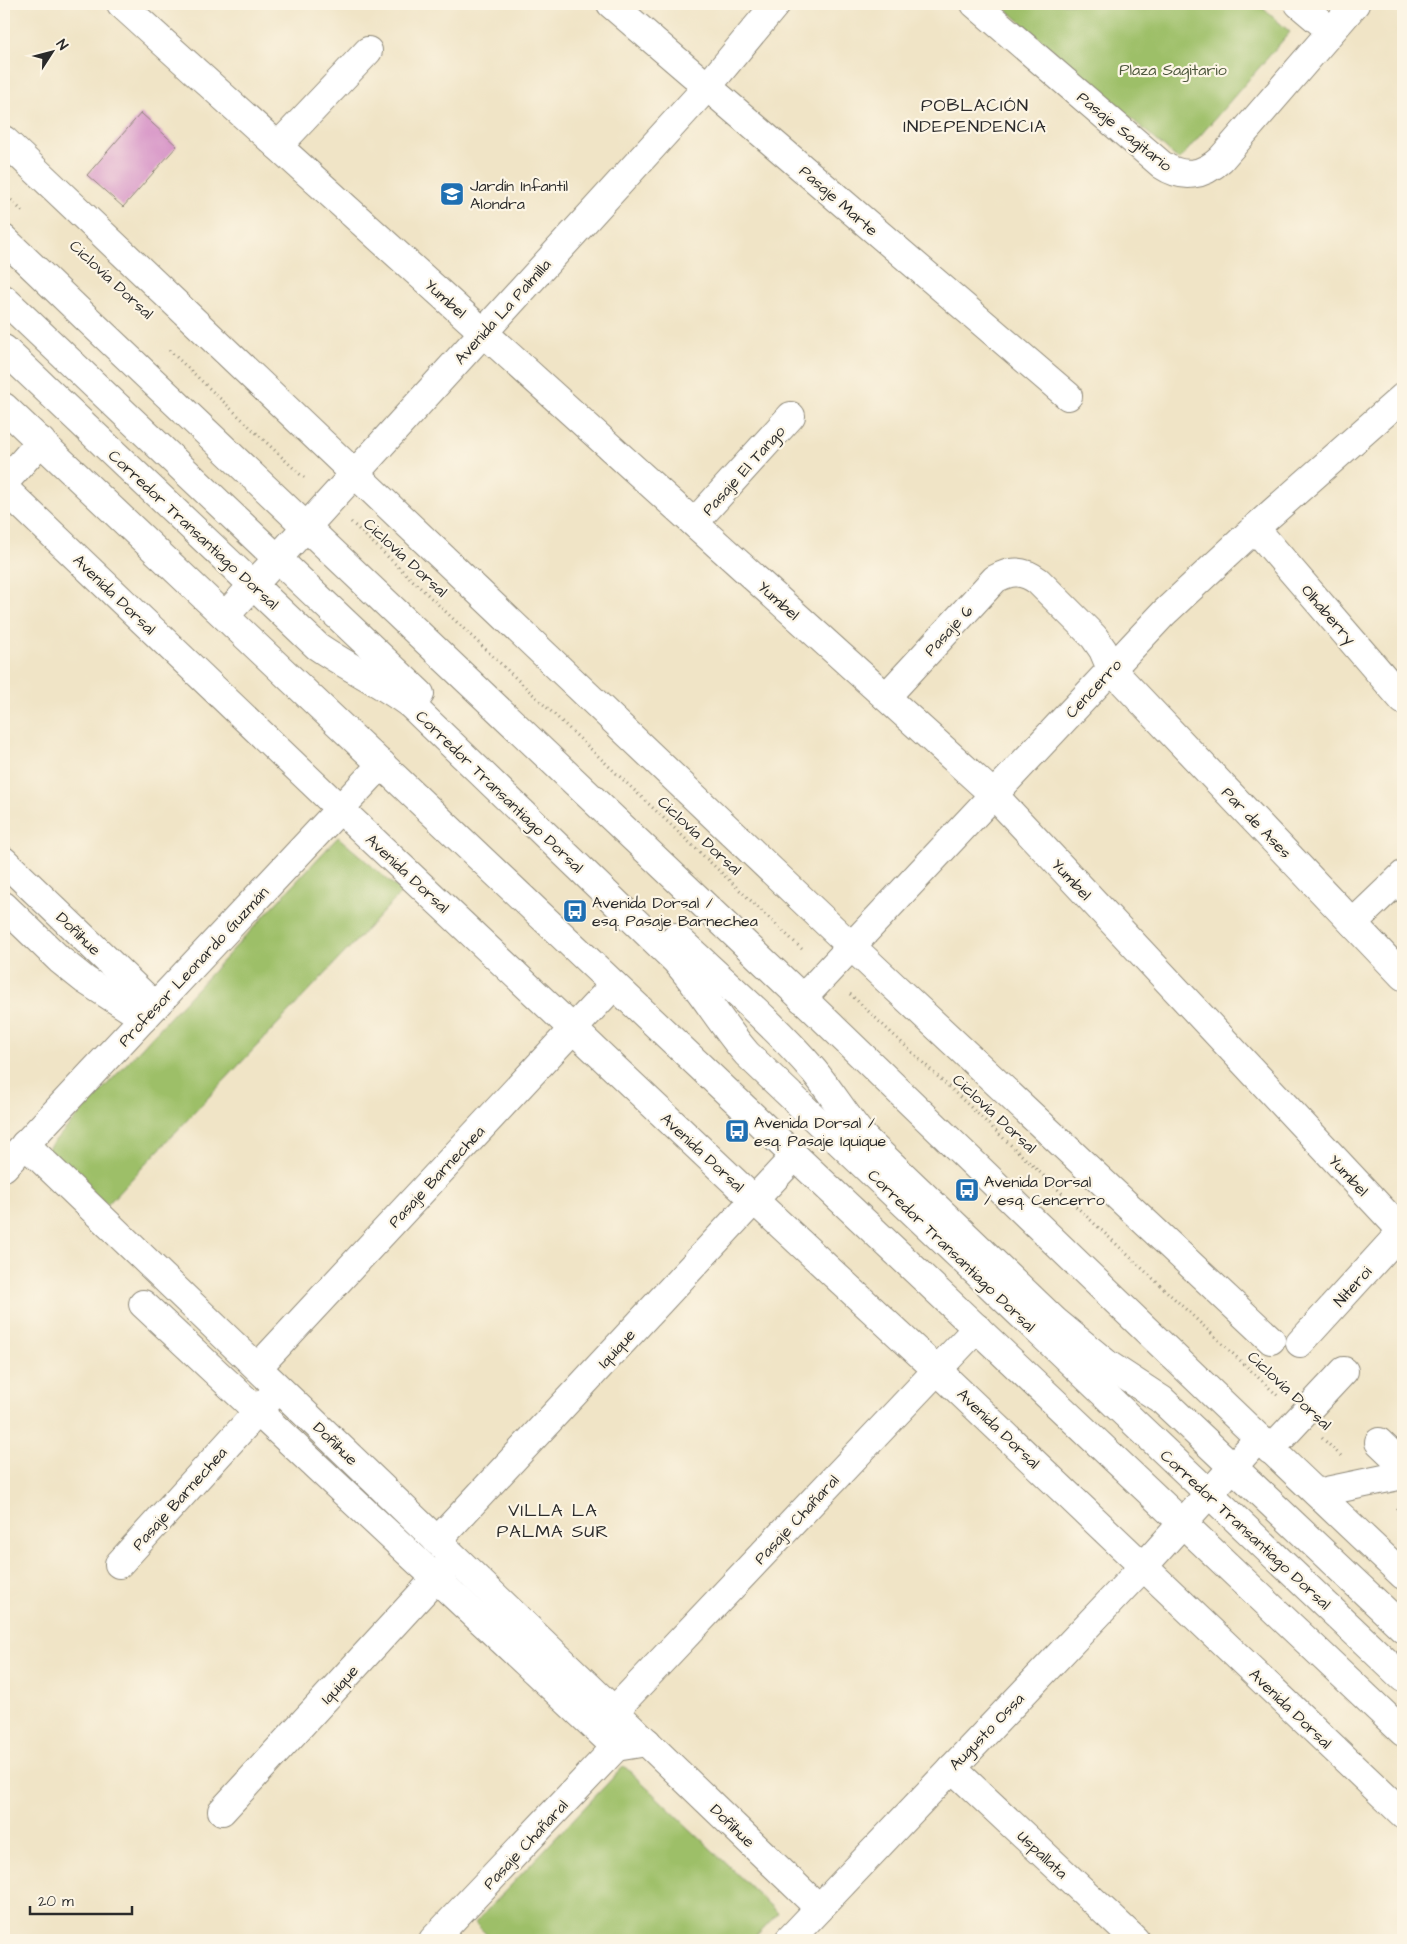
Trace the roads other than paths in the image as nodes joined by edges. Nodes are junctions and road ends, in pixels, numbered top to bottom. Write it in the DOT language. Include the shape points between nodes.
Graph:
graph roads {
  1 [pos="121,4"];
  2 [pos="612,4"];
  3 [pos="776,4"];
  4 [pos="975,4"];
  5 [pos="1299,4"];
  6 [pos="1355,4"];
  7 [pos="1331,31"];
  8 [pos="368,50"];
  9 [pos="707,87"];
  10 [pos="4,140"];
  11 [pos="278,146"];
  12 [pos="4,239"];
  13 [pos="4,300"];
  14 [pos="483,332"];
  15 [pos="4,349"];
  16 [pos="1068,396"];
  17 [pos="1403,398"];
  18 [pos="4,406"];
  19 [pos="791,416"];
  20 [pos="41,442"];
  21 [pos="353,474"];
  22 [pos="4,483"];
  23 [pos="4,488"];
  24 [pos="694,523"];
  25 [pos="305,528"];
  26 [pos="1254,528"];
  27 [pos="277,559"];
  28 [pos="1014,572"];
  29 [pos="253,585"];
  30 [pos="225,616"];
  31 [pos="1111,669"];
  32 [pos="886,697"];
  33 [pos="1403,700"];
  34 [pos="382,764"];
  35 [pos="993,794"];
  36 [pos="340,809"];
  37 [pos="4,861"];
  38 [pos="1403,875"];
  39 [pos="4,906"];
  40 [pos="1353,923"];
  41 [pos="851,946"];
  42 [pos="1403,976"];
  43 [pos="614,986"];
  44 [pos="802,999"];
  45 [pos="149,1012"];
  46 [pos="573,1029"];
  47 [pos="25,1144"];
  48 [pos="795,1156"];
  49 [pos="4,1167"];
  50 [pos="754,1200"];
  51 [pos="1403,1231"];
  52 [pos="144,1304"];
  53 [pos="977,1328"];
  54 [pos="1271,1340"];
  55 [pos="1300,1343"];
  56 [pos="258,1367"];
  57 [pos="937,1370"];
  58 [pos="1344,1371"];
  59 [pos="279,1388"];
  60 [pos="258,1411"];
  61 [pos="1379,1442"];
  62 [pos="1264,1445"];
  63 [pos="1403,1465"];
  64 [pos="1233,1468"];
  65 [pos="1403,1475"];
  66 [pos="1316,1493"];
  67 [pos="1209,1494"];
  68 [pos="1183,1523"];
  69 [pos="446,1549"];
  70 [pos="119,1564"];
  71 [pos="1143,1567"];
  72 [pos="1403,1575"];
  73 [pos="436,1578"];
  74 [pos="1403,1628"];
  75 [pos="1403,1678"];
  76 [pos="614,1711"];
  77 [pos="1403,1732"];
  78 [pos="647,1742"];
  79 [pos="616,1747"];
  80 [pos="952,1768"];
  81 [pos="222,1811"];
  82 [pos="1403,1814"];
  83 [pos="820,1908"];
  84 [pos="433,1940"];
  85 [pos="790,1940"];
  86 [pos="1135,1940"];
  1 -- 11 [label="street, Yumbel"];
  2 -- 9 [label="street, Pasaje Marte"];
  3 -- 9 [label="street, Avenida La Palmilla"];
  4 -- 7 [label="street, Pasaje Sagitario" via="1162,165 1170,171 1191,175 1203,173 1221,159"];
  5 -- 7 [label="street"];
  6 -- 7 [label="street, Pasaje Sagitario"];
  8 -- 11 [label="street"];
  9 -- 14 [label="street, Avenida La Palmilla"];
  9 -- 16 [label="street, Pasaje Marte"];
  10 -- 21 [label="street"];
  11 -- 14 [label="street, Yumbel"];
  12 -- 25 [label="street"];
  13 -- 27 [label="street, Corredor Transantiago Dorsal"];
  14 -- 21 [label="street, Avenida La Palmilla"];
  14 -- 24 [label="street, Yumbel"];
  15 -- 29 [label="street, Corredor Transantiago Dorsal"];
  17 -- 26 [label="street, Cencerro"];
  18 -- 20 [label="street"];
  19 -- 24 [label="street, Pasaje El Tango"];
  20 -- 22 [label="street"];
  20 -- 30 [label="street"];
  21 -- 25 [label="street, Avenida La Palmilla"];
  21 -- 41 [label="street"];
  23 -- 36 [label="street, Avenida Dorsal"];
  24 -- 32 [label="street, Yumbel"];
  25 -- 27 [label="street, Avenida La Palmilla"];
  25 -- 44 [label="street"];
  26 -- 31 [label="street, Cencerro" via="1164,613"];
  26 -- 33 [label="street, Olhaberry"];
  27 -- 29 [label="street, Avenida La Palmilla"];
  27 -- 64 [label="street, Corredor Transantiago Dorsal" via="790,1044 865,1139 1048,1314 1107,1364 1162,1400"];
  28 -- 31 [label="street, Par de Ases" via="1031,575 1045,588 1094,637"];
  28 -- 32 [label="street, Pasaje 6" via="995,579"];
  29 -- 30 [label="street, Avenida La Palmilla"];
  29 -- 67 [label="street, Corredor Transantiago Dorsal" via="317,646 410,705 675,960 747,1054"];
  30 -- 34 [label="street"];
  31 -- 35 [label="street, Cencerro"];
  31 -- 40 [label="street, Par de Ases"];
  32 -- 35 [label="street, Yumbel"];
  34 -- 36 [label="street, Profesor Leonardo Guzmán"];
  34 -- 43 [label="street"];
  35 -- 41 [label="street, Cencerro"];
  35 -- 51 [label="street, Yumbel"];
  36 -- 45 [label="street, Profesor Leonardo Guzmán"];
  36 -- 46 [label="street, Avenida Dorsal"];
  37 -- 45 [label="street, Doñihue"];
  38 -- 40 [label="street"];
  39 -- 45 [label="street, Doñihue" via="85,980"];
  40 -- 42 [label="street, Par de Ases"];
  41 -- 44 [label="street, Cencerro"];
  41 -- 54 [label="street"];
  43 -- 46 [label="street, Pasaje Barnechea"];
  43 -- 48 [label="street"];
  44 -- 62 [label="street"];
  45 -- 47 [label="street, Profesor Leonardo Guzmán"];
  46 -- 50 [label="street, Avenida Dorsal"];
  46 -- 56 [label="street, Pasaje Barnechea"];
  47 -- 49 [label="street, Profesor Leonardo Guzmán"];
  47 -- 56 [label="street, Doñihue"];
  48 -- 50 [label="street, Iquique"];
  48 -- 53 [label="street"];
  50 -- 57 [label="street, Avenida Dorsal"];
  50 -- 69 [label="street, Iquique"];
  51 -- 55 [label="street, Niteroi"];
  52 -- 60 [label="street, Doñihue"];
  53 -- 57 [label="street, Pasaje Chañaral"];
  53 -- 68 [label="street"];
  56 -- 59 [label="street, Doñihue"];
  57 -- 71 [label="street, Avenida Dorsal"];
  57 -- 76 [label="street, Pasaje Chañaral"];
  58 -- 62 [label="street" via="1301,1418"];
  59 -- 60 [label="street, Pasaje Barnechea"];
  59 -- 69 [label="street, Doñihue"];
  60 -- 70 [label="street, Pasaje Barnechea"];
  60 -- 73 [label="street, Doñihue"];
  61 -- 63 [label="street"];
  62 -- 64 [label="street"];
  62 -- 66 [label="street"];
  64 -- 67 [label="street"];
  64 -- 74 [label="street, Corredor Transantiago Dorsal"];
  65 -- 66 [label="street"];
  66 -- 72 [label="street"];
  67 -- 68 [label="street"];
  67 -- 75 [label="street, Corredor Transantiago Dorsal"];
  68 -- 71 [label="street, Augusto Ossa"];
  68 -- 77 [label="street"];
  69 -- 73 [label="street, Iquique"];
  69 -- 76 [label="street, Doñihue"];
  71 -- 80 [label="street, Augusto Ossa"];
  71 -- 82 [label="street, Avenida Dorsal"];
  73 -- 79 [label="street, Doñihue"];
  73 -- 81 [label="street, Iquique"];
  76 -- 78 [label="street, Doñihue"];
  78 -- 79 [label="street"];
  78 -- 83 [label="street, Doñihue"];
  79 -- 84 [label="street, Pasaje Chañaral"];
  80 -- 83 [label="street, Augusto Ossa"];
  80 -- 86 [label="street, Uspallata"];
  83 -- 85 [label="street, Augusto Ossa"];
}
